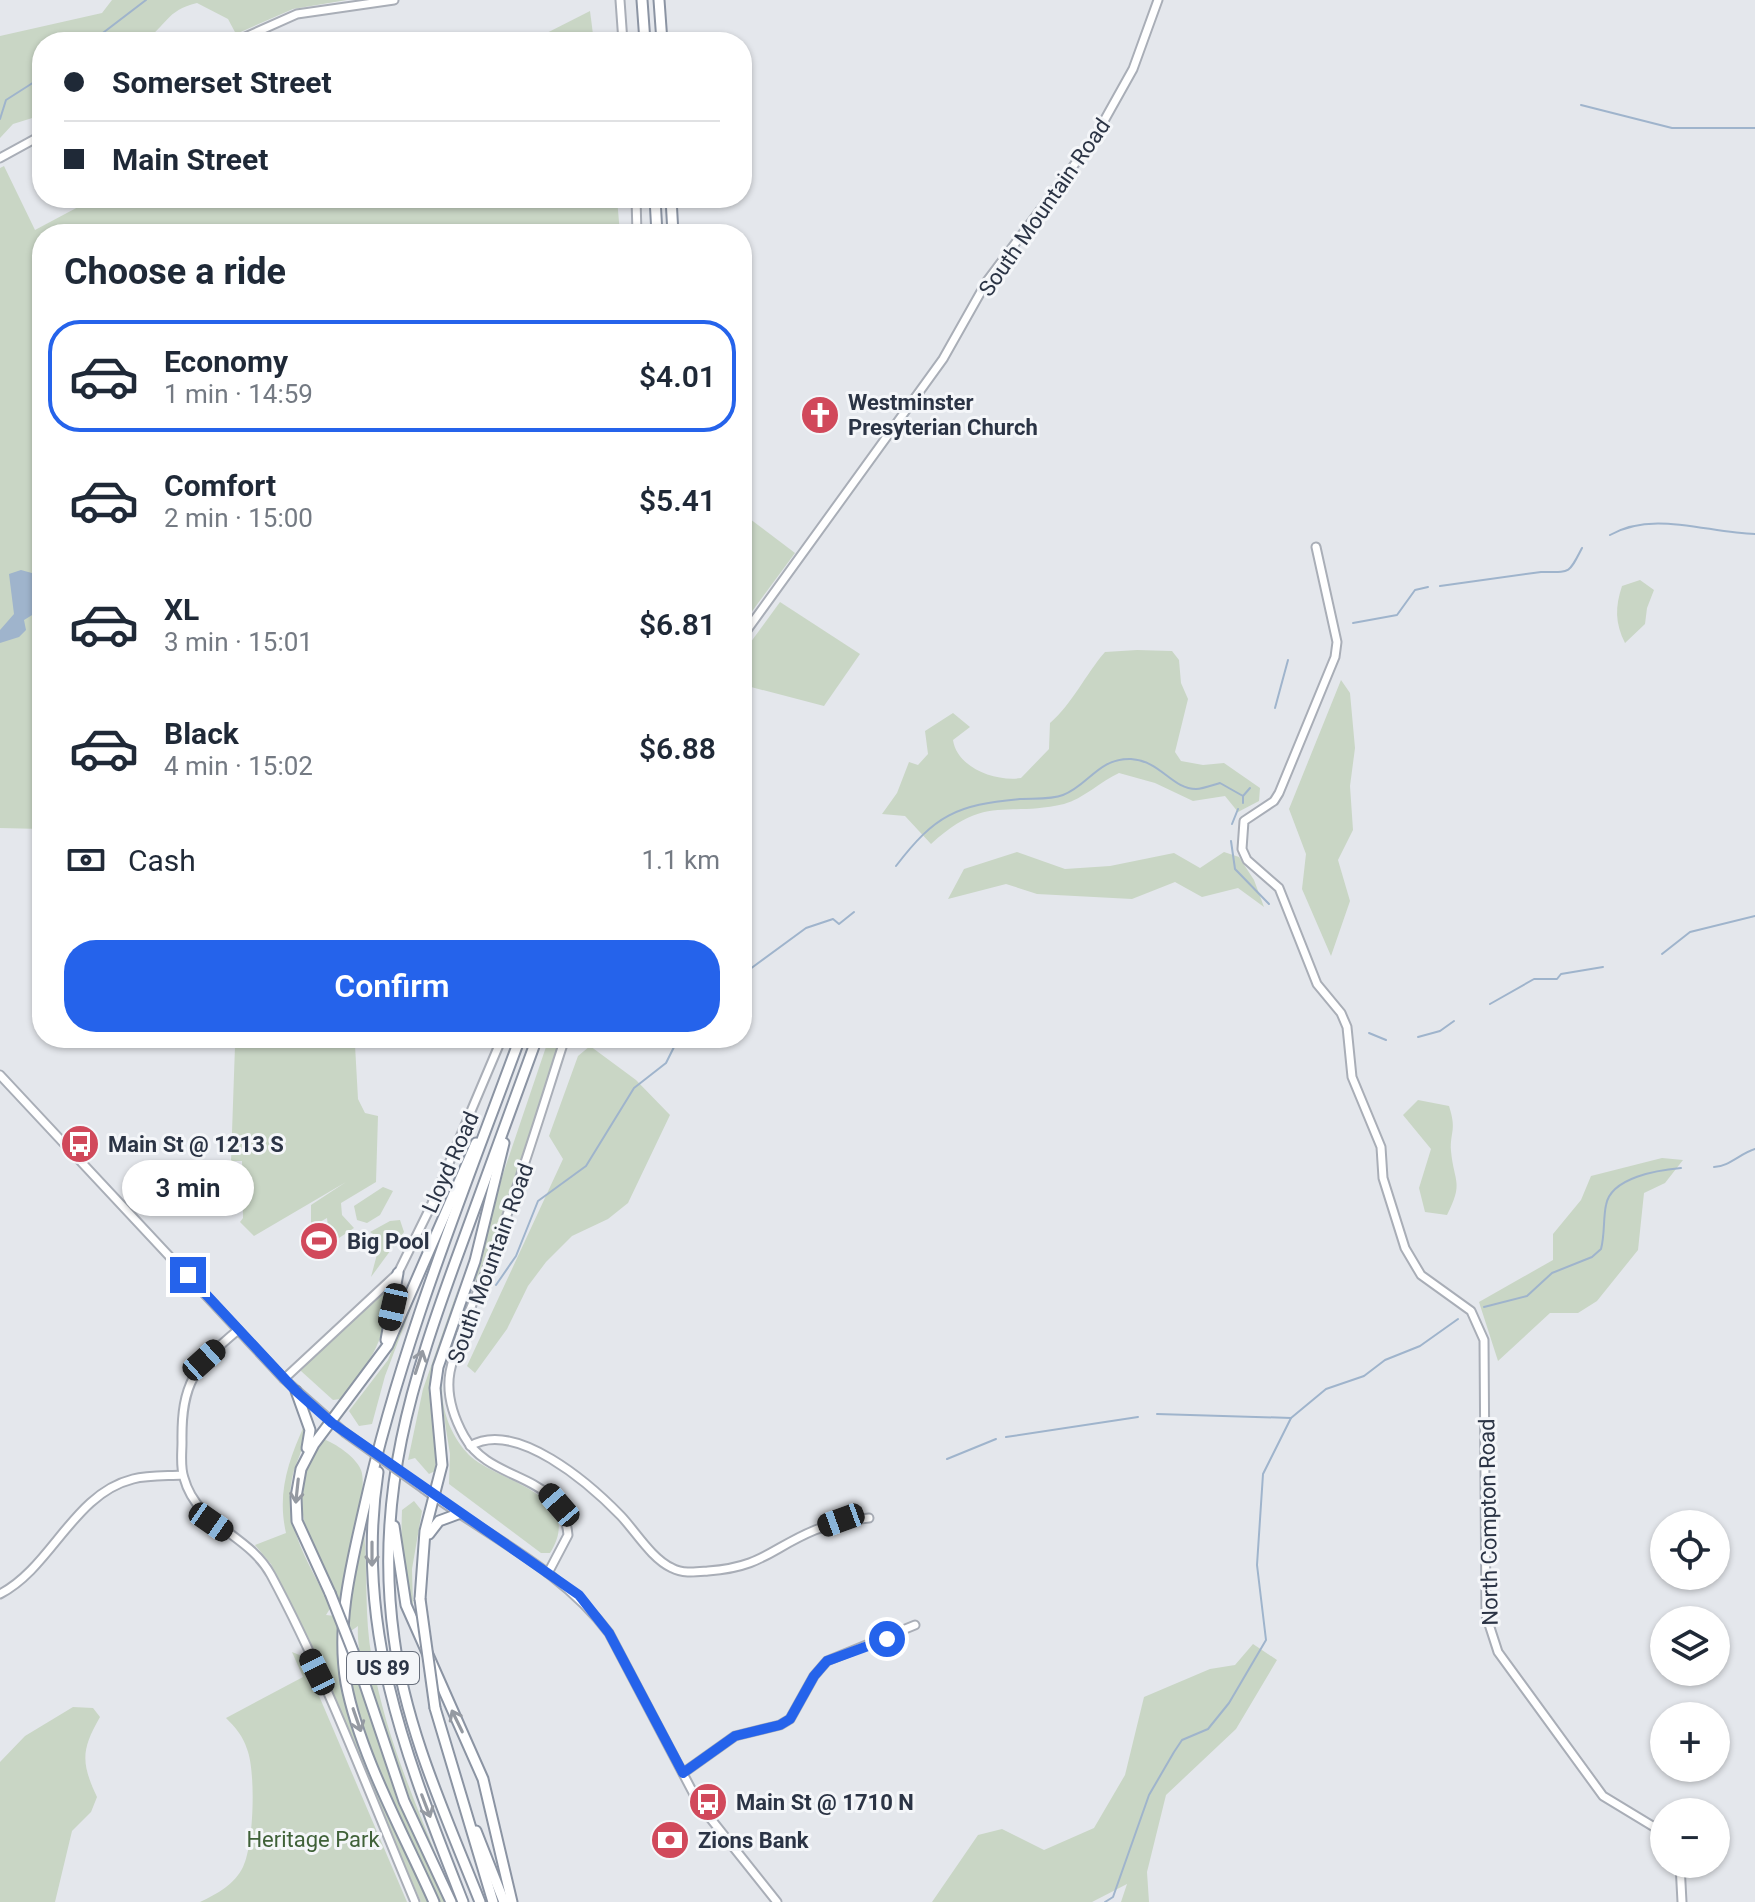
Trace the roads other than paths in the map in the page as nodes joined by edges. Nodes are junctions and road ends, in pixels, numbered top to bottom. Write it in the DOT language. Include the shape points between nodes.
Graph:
graph roads {
  1 [pos="394,0"];
  2 [pos="620,0"];
  3 [pos="642,0"];
  4 [pos="659,0"];
  5 [pos="1158,0"];
  6 [pos="256,32"];
  7 [pos="622,32"];
  8 [pos="644,32"];
  9 [pos="661,32"];
  10 [pos="32,140"];
  11 [pos="0,158"];
  12 [pos="1316,547"];
  13 [pos="752,623"];
  14 [pos="498,1048"];
  15 [pos="516,1048"];
  16 [pos="533,1048"];
  17 [pos="562,1048"];
  18 [pos="528,1063"];
  19 [pos="507,1074"];
  20 [pos="0,1075"];
  21 [pos="398,1273"];
  22 [pos="238,1330"];
  23 [pos="383,1351"];
  24 [pos="284,1379"];
  25 [pos="296,1391"];
  26 [pos="386,1421"];
  27 [pos="332,1423"];
  28 [pos="400,1437"];
  29 [pos="470,1446"];
  30 [pos="303,1465"];
  31 [pos="182,1475"];
  32 [pos="435,1497"];
  33 [pos="458,1514"];
  34 [pos="869,1518"];
  35 [pos="423,1548"];
  36 [pos="548,1573"];
  37 [pos="0,1594"];
  38 [pos="915,1625"];
  39 [pos="450,1763"];
  40 [pos="683,1773"];
  41 [pos="1650,1825"];
  42 [pos="1681,1878"];
  43 [pos="415,1902"];
  44 [pos="434,1902"];
  45 [pos="451,1902"];
  46 [pos="463,1902"];
  47 [pos="480,1902"];
  48 [pos="493,1902"];
  49 [pos="504,1902"];
  50 [pos="512,1902"];
  51 [pos="777,1902"];
  52 [pos="1682,1902"];
  1 -- 6 [label="street" via="297,14"];
  2 -- 7 [label="street"];
  3 -- 8 [label="highway"];
  4 -- 9 [label="highway"];
  5 -- 13 [label="street, South Mountain Road" via="1133,69 1095,137 987,281 943,359"];
  10 -- 11 [label="street"];
  12 -- 41 [label="street, North Compton Road" via="1337,642 1335,657 1279,793 1244,821 1242,849 1279,888 1317,984 1347,1027 1352,1077 1381,1147 1383,1178 1405,1248 1421,1275 1471,1311 1484,1340 1486,1615 1492,1640 1540,1715 1603,1796"];
  14 -- 21 [label="street, Lloyd Road"];
  15 -- 19 [label="highway, US 89"];
  16 -- 18 [label="highway, US 89"];
  17 -- 29 [label="street, South Mountain Road" via="449,1374 455,1418"];
  28 -- 18 [label="highway, US 89, one-way" via="419,1362"];
  18 -- 32 [label="highway" via="475,1261 438,1367 443,1447"];
  19 -- 23 [label="highway"];
  19 -- 26 [label="highway, US 89" via="401,1365"];
  20 -- 22 [label="street"];
  21 -- 23 [label="highway"];
  21 -- 24 [label="street, Lloyd Road"];
  22 -- 24 [label="street"];
  22 -- 31 [label="street" via="204,1360 187,1386"];
  23 -- 27 [label="highway"];
  24 -- 25 [label="street"];
  25 -- 27 [label="street"];
  25 -- 30 [label="highway" via="310,1430"];
  26 -- 44 [label="highway, one-way" via="347,1591 342,1644 355,1717"];
  26 -- 46 [label="highway, US 89, one-way" via="373,1511 377,1636 405,1752"];
  27 -- 30 [label="highway"];
  27 -- 32 [label="street, bridge"];
  28 -- 47 [label="highway, US 89" via="388,1544 394,1638 420,1747"];
  50 -- 28 [label="highway, one-way" via="483,1779 406,1605 395,1534"];
  29 -- 34 [label="street" via="498,1438 564,1466 669,1567 682,1572 737,1569 811,1531 841,1520"];
  29 -- 36 [label="street, South Mountain Road" via="497,1468 548,1492 563,1513 568,1535"];
  30 -- 45 [label="highway, one-way, bridge" via="297,1521 358,1664 404,1801"];
  31 -- 37 [label="street" via="134,1478 107,1489 26,1575"];
  31 -- 43 [label="street" via="199,1510 261,1560 301,1639"];
  32 -- 33 [label="street"];
  32 -- 35 [label="highway"];
  33 -- 35 [label="highway" via="431,1528"];
  33 -- 36 [label="street"];
  35 -- 39 [label="highway, bridge" via="420,1599 435,1708"];
  36 -- 40 [label="street" via="579,1595 609,1633"];
  38 -- 40 [label="street" via="827,1661 790,1719 735,1736"];
  39 -- 48 [label="highway"];
  39 -- 49 [label="highway"];
  40 -- 51 [label="street" via="699,1804"];
  42 -- 52 [label="street"];
}
